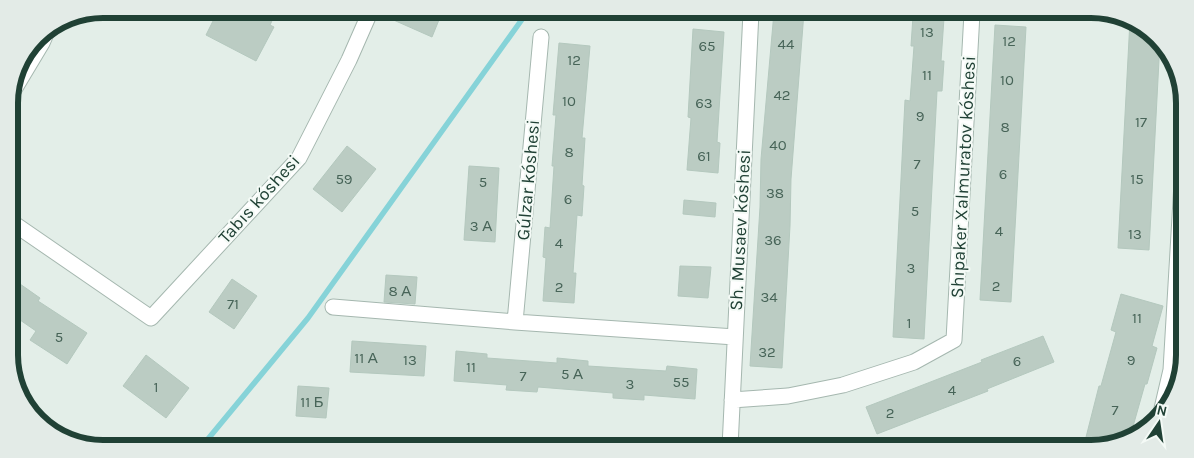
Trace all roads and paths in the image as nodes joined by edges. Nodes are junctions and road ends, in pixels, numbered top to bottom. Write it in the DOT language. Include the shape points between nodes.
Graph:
graph roads {
  1 [pos="367,18"];
  2 [pos="750,18"];
  3 [pos="972,18"];
  4 [pos="541,37"];
  5 [pos="42,42"];
  6 [pos="20,79"];
  7 [pos="18,227"];
  8 [pos="332,307"];
  9 [pos="515,322"];
  10 [pos="735,338"];
  11 [pos="732,400"];
  12 [pos="730,440"];
  1 -- 7 [label="street, Tabıs kóshesi" via="299,158 151,318"];
  2 -- 10 [label="street, Sh. Musaev kóshesi"];
  3 -- 11 [label="street, Shıpaker Xalmuratov kóshesi" via="954,340 914,362 843,385 788,396"];
  4 -- 9 [label="street, Gúlzar kóshesi"];
  5 -- 6 [label="street"];
  8 -- 9 [label="street"];
  9 -- 10 [label="street"];
  10 -- 11 [label="street, Sh. Musaev kóshesi"];
  11 -- 12 [label="street, Sh. Musaev kóshesi"];
}
